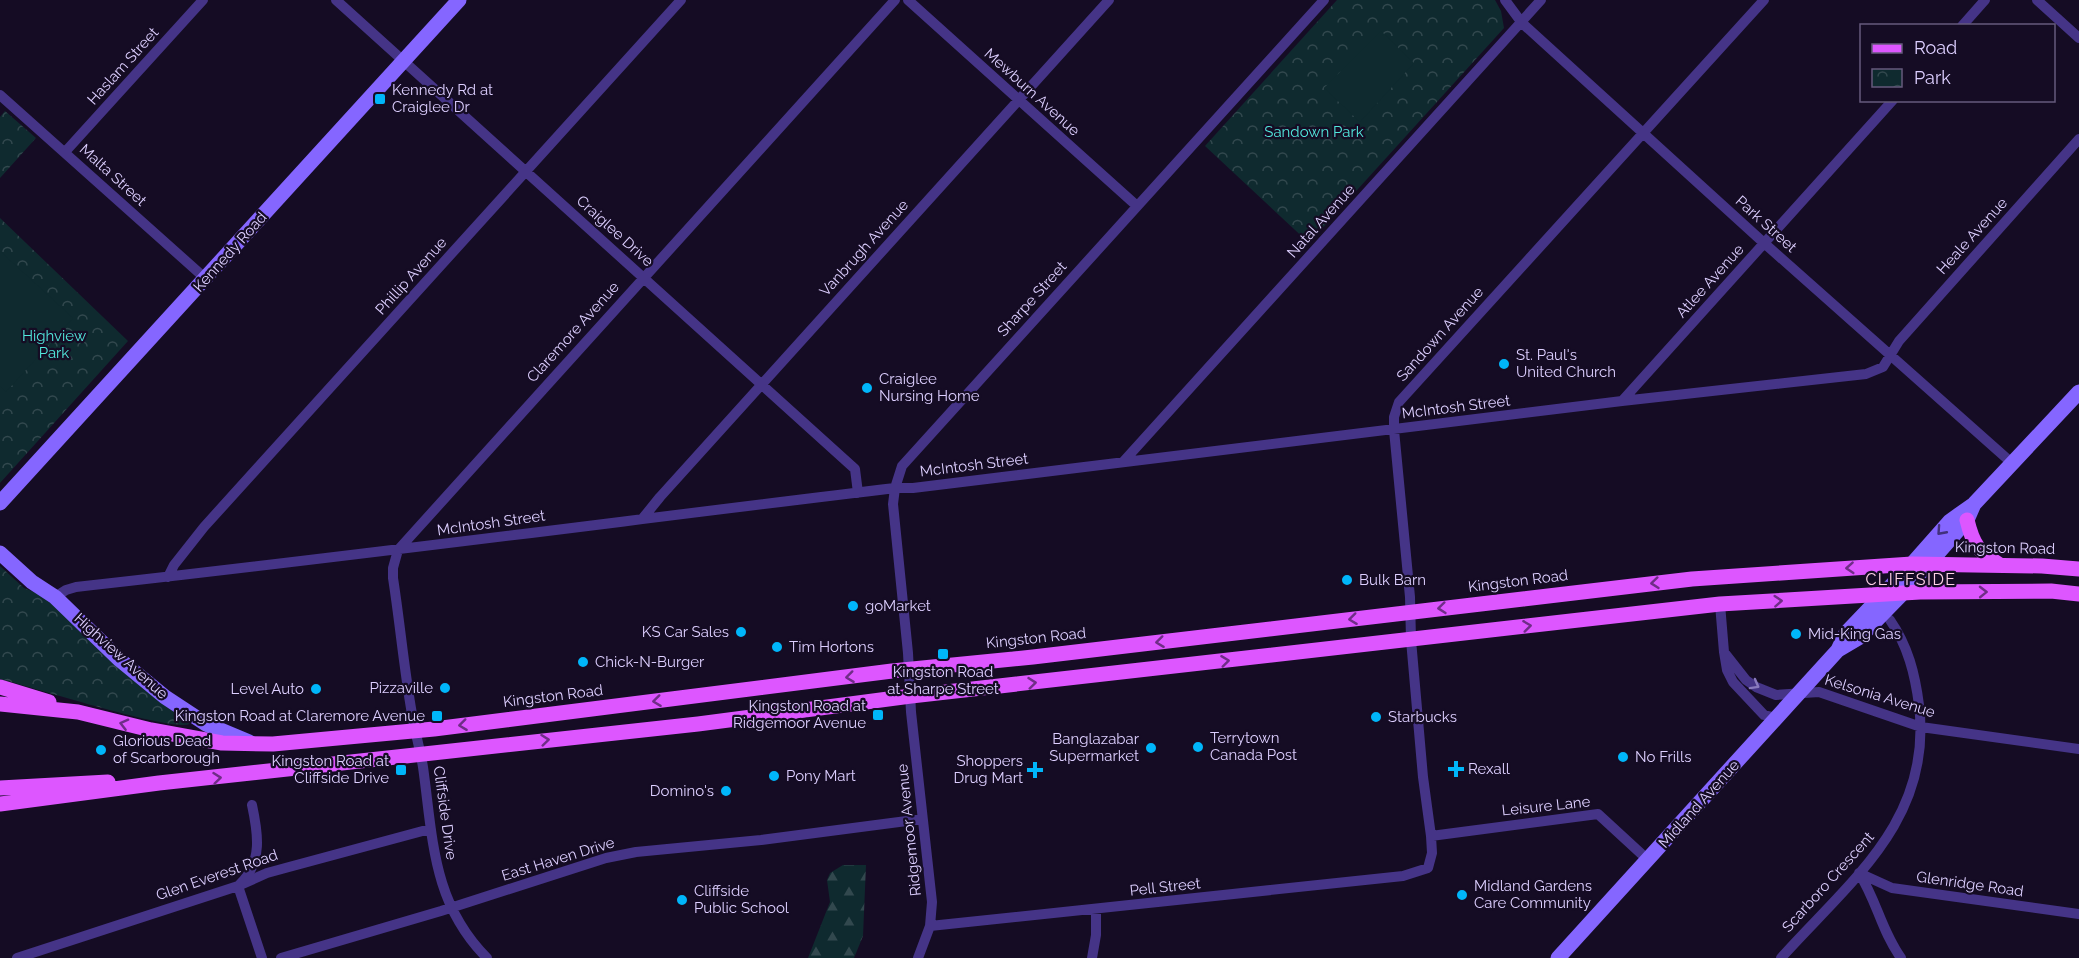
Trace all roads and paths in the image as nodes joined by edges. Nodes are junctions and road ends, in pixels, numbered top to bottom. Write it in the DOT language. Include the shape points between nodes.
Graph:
graph roads {
  1 [pos="203,0"];
  2 [pos="336,0"];
  3 [pos="459,0"];
  4 [pos="681,0"];
  5 [pos="895,0"];
  6 [pos="908,0"];
  7 [pos="1109,0"];
  8 [pos="1324,0"];
  9 [pos="1505,0"];
  10 [pos="1541,0"];
  11 [pos="1764,0"];
  12 [pos="1985,0"];
  13 [pos="2037,0"];
  14 [pos="1522,23"];
  15 [pos="1964,24"];
  16 [pos="2079,39"];
  17 [pos="404,61"];
  18 [pos="0,95"];
  19 [pos="1018,100"];
  20 [pos="1891,102"];
  21 [pos="1644,133"];
  22 [pos="2079,140"];
  23 [pos="65,152"];
  24 [pos="526,171"];
  25 [pos="1137,206"];
  26 [pos="1764,243"];
  27 [pos="643,278"];
  28 [pos="206,279"];
  29 [pos="1891,355"];
  30 [pos="763,384"];
  31 [pos="2079,392"];
  32 [pos="1622,401"];
  33 [pos="1394,430"];
  34 [pos="1123,462"];
  35 [pos="2013,464"];
  36 [pos="895,488"];
  37 [pos="858,493"];
  38 [pos="0,503"];
  39 [pos="1974,504"];
  40 [pos="643,518"];
  41 [pos="1967,520"];
  42 [pos="398,550"];
  43 [pos="0,553"];
  44 [pos="1912,564"];
  45 [pos="1929,565"];
  46 [pos="2000,565"];
  47 [pos="2079,569"];
  48 [pos="168,577"];
  49 [pos="1903,593"];
  50 [pos="1883,594"];
  51 [pos="2079,594"];
  52 [pos="55,597"];
  53 [pos="1720,604"];
  54 [pos="1411,612"];
  55 [pos="1890,620"];
  56 [pos="1411,640"];
  57 [pos="1838,650"];
  58 [pos="1724,652"];
  59 [pos="908,670"];
  60 [pos="0,687"];
  61 [pos="1798,693"];
  62 [pos="911,696"];
  63 [pos="0,704"];
  64 [pos="78,712"];
  65 [pos="1777,718"];
  66 [pos="1921,728"];
  67 [pos="416,731"];
  68 [pos="252,743"];
  69 [pos="2079,749"];
  70 [pos="421,755"];
  71 [pos="159,783"];
  72 [pos="0,788"];
  73 [pos="0,804"];
  74 [pos="252,805"];
  75 [pos="922,819"];
  76 [pos="430,829"];
  77 [pos="1431,836"];
  78 [pos="1648,860"];
  79 [pos="1859,873"];
  80 [pos="1403,876"];
  81 [pos="238,886"];
  82 [pos="452,908"];
  83 [pos="1096,910"];
  84 [pos="2079,914"];
  85 [pos="930,926"];
  86 [pos="17,958"];
  87 [pos="262,958"];
  88 [pos="281,958"];
  89 [pos="487,958"];
  90 [pos="918,958"];
  91 [pos="1092,958"];
  92 [pos="1558,958"];
  93 [pos="1781,958"];
  94 [pos="1901,958"];
  1 -- 23 [label="street, Haslam Street"];
  2 -- 17 [label="street, Craiglee Drive"];
  3 -- 17 [label="street, Kennedy Road"];
  4 -- 24 [label="street, Phillip Avenue"];
  5 -- 27 [label="street, Claremore Avenue"];
  6 -- 19 [label="street, Mewburn Avenue"];
  7 -- 19 [label="street, Vanbrugh Avenue"];
  8 -- 25 [label="street, Sharpe Street"];
  9 -- 14 [label="street, Park Street"];
  10 -- 14 [label="street, Natal Avenue"];
  11 -- 21 [label="street, Sandown Avenue"];
  12 -- 15 [label="street"];
  13 -- 16 [label="street"];
  14 -- 21 [label="street, Park Street"];
  14 -- 34 [label="street, Natal Avenue"];
  17 -- 24 [label="street, Craiglee Drive"];
  17 -- 28 [label="street, Kennedy Road"];
  18 -- 23 [label="street, Malta Street"];
  19 -- 25 [label="street, Mewburn Avenue"];
  19 -- 30 [label="street, Vanbrugh Avenue"];
  20 -- 26 [label="street, Atlee Avenue"];
  21 -- 26 [label="street, Park Street"];
  21 -- 33 [label="street, Sandown Avenue" via="1399,402"];
  22 -- 29 [label="street, Heale Avenue" via="1899,341"];
  23 -- 28 [label="street, Malta Street"];
  24 -- 27 [label="street, Craiglee Drive"];
  24 -- 48 [label="street, Phillip Avenue" via="204,526"];
  25 -- 36 [label="street, Sharpe Street" via="902,466"];
  26 -- 29 [label="street, Park Street"];
  26 -- 32 [label="street, Atlee Avenue"];
  27 -- 30 [label="street, Craiglee Drive"];
  27 -- 42 [label="street, Claremore Avenue"];
  28 -- 38 [label="street, Kennedy Road"];
  29 -- 32 [label="street, McIntosh Street" via="1883,367 1866,374"];
  29 -- 35 [label="street, Park Street"];
  30 -- 37 [label="street, Craiglee Drive" via="855,469"];
  30 -- 40 [label="street, Vanbrugh Avenue"];
  31 -- 35 [label="street, Midland Avenue"];
  32 -- 33 [label="street, McIntosh Street"];
  33 -- 34 [label="street, McIntosh Street"];
  33 -- 54 [label="street, Sandown Avenue"];
  34 -- 36 [label="street, McIntosh Street"];
  35 -- 39 [label="street, Midland Avenue"];
  36 -- 37 [label="street, McIntosh Street"];
  36 -- 59 [label="street, Sharpe Street" via="893,504"];
  37 -- 40 [label="street, McIntosh Street"];
  39 -- 41 [label="street, Midland Avenue"];
  39 -- 44 [label="street, Midland Avenue, one-way" via="1950,521"];
  40 -- 42 [label="street, McIntosh Street"];
  41 -- 45 [label="street, Midland Avenue"];
  41 -- 46 [label="main road" via="1975,546"];
  42 -- 48 [label="street, McIntosh Street"];
  42 -- 67 [label="street" via="393,578"];
  43 -- 52 [label="street, Highview Avenue"];
  44 -- 45 [label="main road, Kingston Road"];
  44 -- 50 [label="street, Midland Avenue"];
  44 -- 54 [label="main road, Kingston Road, one-way" via="1692,579"];
  45 -- 46 [label="main road, Kingston Road"];
  45 -- 49 [label="street, Midland Avenue"];
  46 -- 47 [label="main road, Kingston Road"];
  48 -- 52 [label="street, McIntosh Street" via="76,587"];
  49 -- 50 [label="main road"];
  49 -- 51 [label="main road, one-way"];
  49 -- 57 [label="street, Midland Avenue" via="1860,637"];
  53 -- 50 [label="main road, one-way"];
  50 -- 57 [label="street, Midland Avenue" via="1846,633"];
  52 -- 68 [label="street, Highview Avenue" via="165,697 219,731"];
  56 -- 53 [label="main road, one-way"];
  53 -- 58 [label="street"];
  54 -- 56 [label="street, Sandown Avenue"];
  54 -- 59 [label="main road, Kingston Road, one-way"];
  55 -- 66 [label="street, Scarboro Crescent" via="1914,671"];
  62 -- 56 [label="main road, one-way"];
  56 -- 77 [label="street, Sandown Avenue"];
  57 -- 61 [label="street, Midland Avenue"];
  58 -- 61 [label="street, Kelsonia Avenue, one-way" via="1756,687 1776,694"];
  58 -- 65 [label="street" via="1733,682 1764,715"];
  59 -- 62 [label="street, Ridgemoor Avenue"];
  59 -- 67 [label="main road, Kingston Road, one-way"];
  60 -- 64 [label="main road"];
  61 -- 65 [label="street, Midland Avenue"];
  61 -- 66 [label="street, Kelsonia Avenue" via="1819,692"];
  70 -- 62 [label="main road, one-way"];
  62 -- 75 [label="street, Ridgemoor Avenue"];
  63 -- 64 [label="main road, Kingston Road"];
  68 -- 64 [label="main road, Kingston Road, one-way" via="186,737"];
  65 -- 78 [label="street, Midland Avenue"];
  66 -- 69 [label="street, Kelsonia Avenue"];
  66 -- 79 [label="street, Scarboro Crescent" via="1918,768 1899,820"];
  67 -- 68 [label="main road, Kingston Road"];
  67 -- 70 [label="street, Cliffside Drive"];
  71 -- 70 [label="main road, one-way"];
  70 -- 76 [label="street, Cliffside Drive"];
  71 -- 72 [label="main road"];
  71 -- 73 [label="main road"];
  74 -- 81 [label="street" via="258,847 252,868"];
  75 -- 82 [label="street, East Haven Drive" via="636,852"];
  75 -- 85 [label="street, Ridgemoor Avenue" via="932,902"];
  76 -- 81 [label="street, Glen Everest Road" via="267,873"];
  76 -- 82 [label="street, Cliffside Drive"];
  77 -- 78 [label="street, Leisure Lane" via="1598,814"];
  77 -- 80 [label="street, Sandown Avenue" via="1428,868"];
  78 -- 92 [label="street, Midland Avenue"];
  79 -- 84 [label="street, Glenridge Road" via="1892,888"];
  79 -- 93 [label="street, Scarboro Crescent"];
  79 -- 94 [label="street"];
  80 -- 83 [label="street, Pell Street"];
  81 -- 86 [label="street, Glen Everest Road"];
  81 -- 87 [label="street"];
  82 -- 88 [label="street, East Haven Drive"];
  82 -- 89 [label="street, Cliffside Drive"];
  83 -- 85 [label="street, Pell Street"];
  83 -- 91 [label="street"];
  85 -- 90 [label="street, Ridgemoor Avenue"];
}
